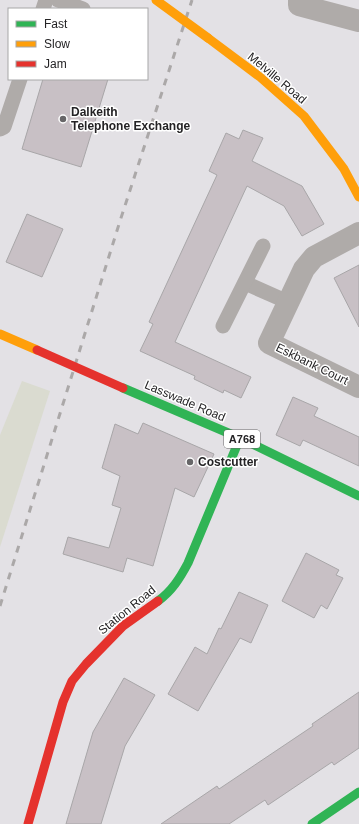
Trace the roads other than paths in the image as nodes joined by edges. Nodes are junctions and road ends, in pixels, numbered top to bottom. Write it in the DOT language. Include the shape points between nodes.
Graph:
graph roads {
  1 [pos="58,0"];
  2 [pos="156,0"];
  3 [pos="299,0"];
  4 [pos="80,8"];
  5 [pos="359,21"];
  6 [pos="20,80"];
  7 [pos="0,129"];
  8 [pos="359,197"];
  9 [pos="359,233"];
  10 [pos="263,246"];
  11 [pos="245,283"];
  12 [pos="288,302"];
  13 [pos="223,326"];
  14 [pos="0,334"];
  15 [pos="359,387"];
  16 [pos="240,438"];
  17 [pos="359,496"];
  18 [pos="359,792"];
  19 [pos="28,824"];
  20 [pos="312,824"];
  1 -- 4 [label="lane"];
  2 -- 8 [label="main road, Melville Road, bridge" via="260,77 304,116 344,168"];
  3 -- 5 [label="street" via="299,5"];
  6 -- 7 [label="lane" via="4,127"];
  9 -- 12 [label="street, Eskbank Court" via="314,257 304,269"];
  10 -- 11 [label="lane"];
  11 -- 12 [label="lane"];
  11 -- 13 [label="lane"];
  12 -- 15 [label="street, Eskbank Court" via="269,343"];
  14 -- 16 [label="main road, Lasswade Road / A768, bridge"];
  16 -- 17 [label="main road, Lasswade Road / A768"];
  16 -- 19 [label="main road, Station Road" via="178,582 166,595 123,626 72,682 63,702"];
  18 -- 20 [label="main road"];
}
